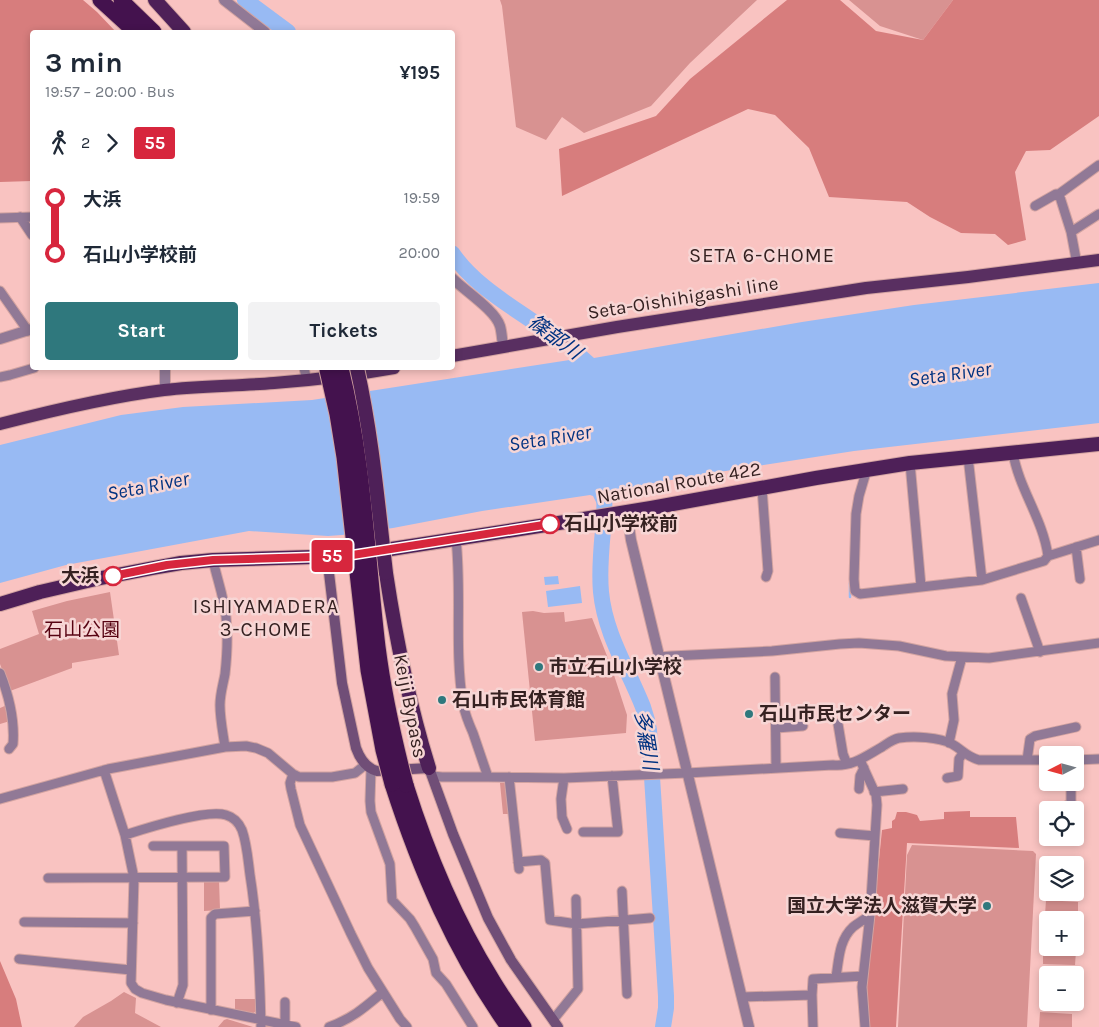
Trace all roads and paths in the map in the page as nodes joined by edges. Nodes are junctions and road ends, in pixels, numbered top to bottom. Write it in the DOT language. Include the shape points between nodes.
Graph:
graph roads {
  1 [pos="100,0"];
  2 [pos="121,0"];
  3 [pos="154,0"];
  4 [pos="224,0"];
  5 [pos="133,30"];
  6 [pos="152,30"];
  7 [pos="182,30"];
  8 [pos="262,30"];
  9 [pos="1099,165"];
  10 [pos="1059,194"];
  11 [pos="1035,206"];
  12 [pos="1099,214"];
  13 [pos="20,216"];
  14 [pos="30,216"];
  15 [pos="0,218"];
  16 [pos="30,232"];
  17 [pos="1071,232"];
  18 [pos="1099,260"];
  19 [pos="1078,264"];
  20 [pos="455,281"];
  21 [pos="0,291"];
  22 [pos="30,330"];
  23 [pos="0,339"];
  24 [pos="503,346"];
  25 [pos="455,355"];
  26 [pos="30,369"];
  27 [pos="165,370"];
  28 [pos="304,370"];
  29 [pos="326,370"];
  30 [pos="341,370"];
  31 [pos="357,370"];
  32 [pos="369,370"];
  33 [pos="0,377"];
  34 [pos="307,380"];
  35 [pos="165,390"];
  36 [pos="0,424"];
  37 [pos="1099,444"];
  38 [pos="1014,453"];
  39 [pos="968,457"];
  40 [pos="910,463"];
  41 [pos="867,469"];
  42 [pos="762,488"];
  43 [pos="627,512"];
  44 [pos="456,539"];
  45 [pos="1099,540"];
  46 [pos="1076,547"];
  47 [pos="327,556"];
  48 [pos="1048,556"];
  49 [pos="213,560"];
  50 [pos="766,577"];
  51 [pos="1080,578"];
  52 [pos="982,580"];
  53 [pos="920,586"];
  54 [pos="1022,598"];
  55 [pos="0,604"];
  56 [pos="1099,643"];
  57 [pos="1040,652"];
  58 [pos="659,657"];
  59 [pos="962,657"];
  60 [pos="0,673"];
  61 [pos="775,677"];
  62 [pos="838,724"];
  63 [pos="803,726"];
  64 [pos="1076,727"];
  65 [pos="776,728"];
  66 [pos="949,743"];
  67 [pos="225,747"];
  68 [pos="9,749"];
  69 [pos="963,753"];
  70 [pos="1099,759"];
  71 [pos="1027,760"];
  72 [pos="1039,760"];
  73 [pos="1084,760"];
  74 [pos="848,764"];
  75 [pos="862,764"];
  76 [pos="368,767"];
  77 [pos="776,768"];
  78 [pos="104,770"];
  79 [pos="430,772"];
  80 [pos="687,773"];
  81 [pos="292,774"];
  82 [pos="612,776"];
  83 [pos="488,777"];
  84 [pos="508,777"];
  85 [pos="564,778"];
  86 [pos="947,778"];
  87 [pos="399,784"];
  88 [pos="859,789"];
  89 [pos="902,789"];
  90 [pos="874,792"];
  91 [pos="0,798"];
  92 [pos="568,828"];
  93 [pos="583,832"];
  94 [pos="840,833"];
  95 [pos="125,834"];
  96 [pos="875,836"];
  97 [pos="153,846"];
  98 [pos="182,846"];
  99 [pos="183,877"];
  100 [pos="48,878"];
  101 [pos="134,878"];
  102 [pos="622,891"];
  103 [pos="576,899"];
  104 [pos="255,911"];
  105 [pos="870,915"];
  106 [pos="650,918"];
  107 [pos="623,920"];
  108 [pos="24,922"];
  109 [pos="133,923"];
  110 [pos="577,924"];
  111 [pos="19,959"];
  112 [pos="131,970"];
  113 [pos="863,976"];
  114 [pos="836,977"];
  115 [pos="383,992"];
  116 [pos="627,994"];
  117 [pos="812,995"];
  118 [pos="742,997"];
  119 [pos="285,1002"];
  120 [pos="177,1003"];
  121 [pos="211,1010"];
  122 [pos="555,1023"];
  123 [pos="261,1024"];
  124 [pos="285,1025"];
  125 [pos="296,1027"];
  126 [pos="329,1027"];
  127 [pos="407,1027"];
  128 [pos="473,1027"];
  129 [pos="508,1027"];
  130 [pos="524,1027"];
  131 [pos="749,1027"];
  132 [pos="812,1027"];
  133 [pos="865,1027"];
  1 -- 5 [label="highway"];
  2 -- 6 [label="highway"];
  3 -- 7 [label="highway"];
  4 -- 8 [label="street"];
  9 -- 10 [label="street"];
  10 -- 11 [label="street"];
  10 -- 17 [label="street"];
  12 -- 17 [label="street"];
  13 -- 14 [label="street"];
  13 -- 15 [label="street"];
  13 -- 16 [label="street"];
  17 -- 19 [label="street"];
  18 -- 19 [label="main road, Seta-Oishihigashi line"];
  19 -- 24 [label="main road, Seta-Oishihigashi line" via="866,288"];
  20 -- 24 [label="street" via="497,319"];
  21 -- 22 [label="street"];
  22 -- 23 [label="street"];
  24 -- 25 [label="main road, Seta-Oishihigashi line"];
  26 -- 33 [label="street"];
  27 -- 35 [label="street"];
  28 -- 34 [label="street"];
  29 -- 87 [label="highway, Keiji Bypass, bridge" via="344,457 369,678 383,750"];
  30 -- 87 [label="highway, Keiji Bypass, bridge" via="358,452 378,646 397,748"];
  31 -- 79 [label="highway, bridge" via="371,439 397,643 412,712"];
  32 -- 34 [label="main road"];
  34 -- 35 [label="main road"];
  35 -- 36 [label="main road" via="86,403"];
  37 -- 38 [label="highway, National Route 422"];
  38 -- 39 [label="highway, National Route 422"];
  38 -- 48 [label="street"];
  39 -- 40 [label="highway, National Route 422"];
  39 -- 52 [label="street"];
  40 -- 41 [label="highway, National Route 422"];
  40 -- 53 [label="street"];
  41 -- 42 [label="highway, National Route 422"];
  41 -- 53 [label="street" via="856,514 855,591 860,594"];
  42 -- 43 [label="highway, National Route 422"];
  42 -- 50 [label="street"];
  43 -- 44 [label="highway, National Route 422"];
  43 -- 58 [label="street"];
  44 -- 47 [label="highway, National Route 422"];
  44 -- 83 [label="street" via="458,645 464,705"];
  45 -- 46 [label="street"];
  46 -- 48 [label="street"];
  46 -- 51 [label="street"];
  47 -- 49 [label="highway, National Route 422"];
  47 -- 76 [label="main road" via="342,683 356,748"];
  48 -- 52 [label="street" via="1044,561"];
  49 -- 55 [label="highway, National Route 422" via="144,569"];
  49 -- 67 [label="street" via="226,617 225,675 220,692"];
  52 -- 53 [label="street"];
  54 -- 57 [label="street"];
  56 -- 57 [label="street"];
  57 -- 59 [label="street" via="989,658"];
  58 -- 59 [label="street" via="772,652 859,643"];
  58 -- 80 [label="street"];
  59 -- 66 [label="street" via="952,694 954,720"];
  60 -- 68 [label="street" via="14,726 14,744"];
  61 -- 65 [label="street"];
  62 -- 74 [label="street"];
  63 -- 65 [label="street"];
  64 -- 71 [label="street" via="1030,739"];
  65 -- 77 [label="street"];
  66 -- 69 [label="street"];
  66 -- 75 [label="street" via="920,737 900,738"];
  67 -- 78 [label="street"];
  67 -- 81 [label="street" via="256,748 268,753"];
  69 -- 71 [label="street" via="978,760"];
  69 -- 86 [label="street" via="959,759 958,776"];
  70 -- 73 [label="street"];
  71 -- 72 [label="street"];
  74 -- 75 [label="street"];
  74 -- 77 [label="street"];
  75 -- 88 [label="street"];
  75 -- 90 [label="street"];
  76 -- 79 [label="main road" via="377,771"];
  76 -- 81 [label="street" via="332,777"];
  76 -- 128 [label="street" via="371,812 390,864 392,900 410,919 433,960 436,973"];
  77 -- 80 [label="street"];
  78 -- 91 [label="street"];
  78 -- 95 [label="street"];
  79 -- 83 [label="street" via="442,777"];
  79 -- 122 [label="main road" via="488,918 511,960"];
  80 -- 82 [label="street"];
  80 -- 118 [label="street"];
  81 -- 115 [label="street" via="290,789 300,825 351,934"];
  82 -- 85 [label="street"];
  82 -- 93 [label="street" via="618,832"];
  83 -- 84 [label="street"];
  84 -- 85 [label="street"];
  84 -- 110 [label="street" via="519,865 542,860 545,863 550,920"];
  85 -- 92 [label="street" via="562,817"];
  87 -- 129 [label="highway, Keiji Bypass" via="419,862 440,911"];
  87 -- 130 [label="highway, Keiji Bypass" via="457,915 492,979"];
  89 -- 90 [label="street"];
  90 -- 96 [label="street" via="877,806"];
  94 -- 96 [label="street"];
  95 -- 101 [label="street"];
  95 -- 104 [label="street" via="208,814 226,815 235,820 245,840"];
  96 -- 105 [label="street"];
  97 -- 98 [label="street"];
  98 -- 99 [label="street"];
  98 -- 99 [label="street" via="224,846 225,877"];
  99 -- 101 [label="street"];
  99 -- 120 [label="street" via="183,985"];
  100 -- 101 [label="street"];
  101 -- 109 [label="street"];
  102 -- 107 [label="street"];
  103 -- 110 [label="street"];
  104 -- 121 [label="street" via="215,914 211,918"];
  104 -- 123 [label="street"];
  105 -- 113 [label="street"];
  105 -- 114 [label="street" via="846,936 840,948"];
  106 -- 107 [label="street"];
  107 -- 110 [label="street"];
  107 -- 116 [label="street"];
  108 -- 109 [label="street"];
  109 -- 112 [label="street"];
  110 -- 122 [label="street" via="578,989"];
  111 -- 112 [label="street"];
  112 -- 120 [label="street" via="135,989"];
  113 -- 114 [label="street"];
  113 -- 133 [label="street"];
  114 -- 117 [label="street" via="813,979"];
  115 -- 126 [label="street" via="359,1012"];
  115 -- 127 [label="street"];
  117 -- 118 [label="street"];
  117 -- 132 [label="street"];
  118 -- 131 [label="street"];
  119 -- 124 [label="street"];
  120 -- 121 [label="street"];
  121 -- 123 [label="street"];
  123 -- 124 [label="street"];
  124 -- 125 [label="street"];
}
